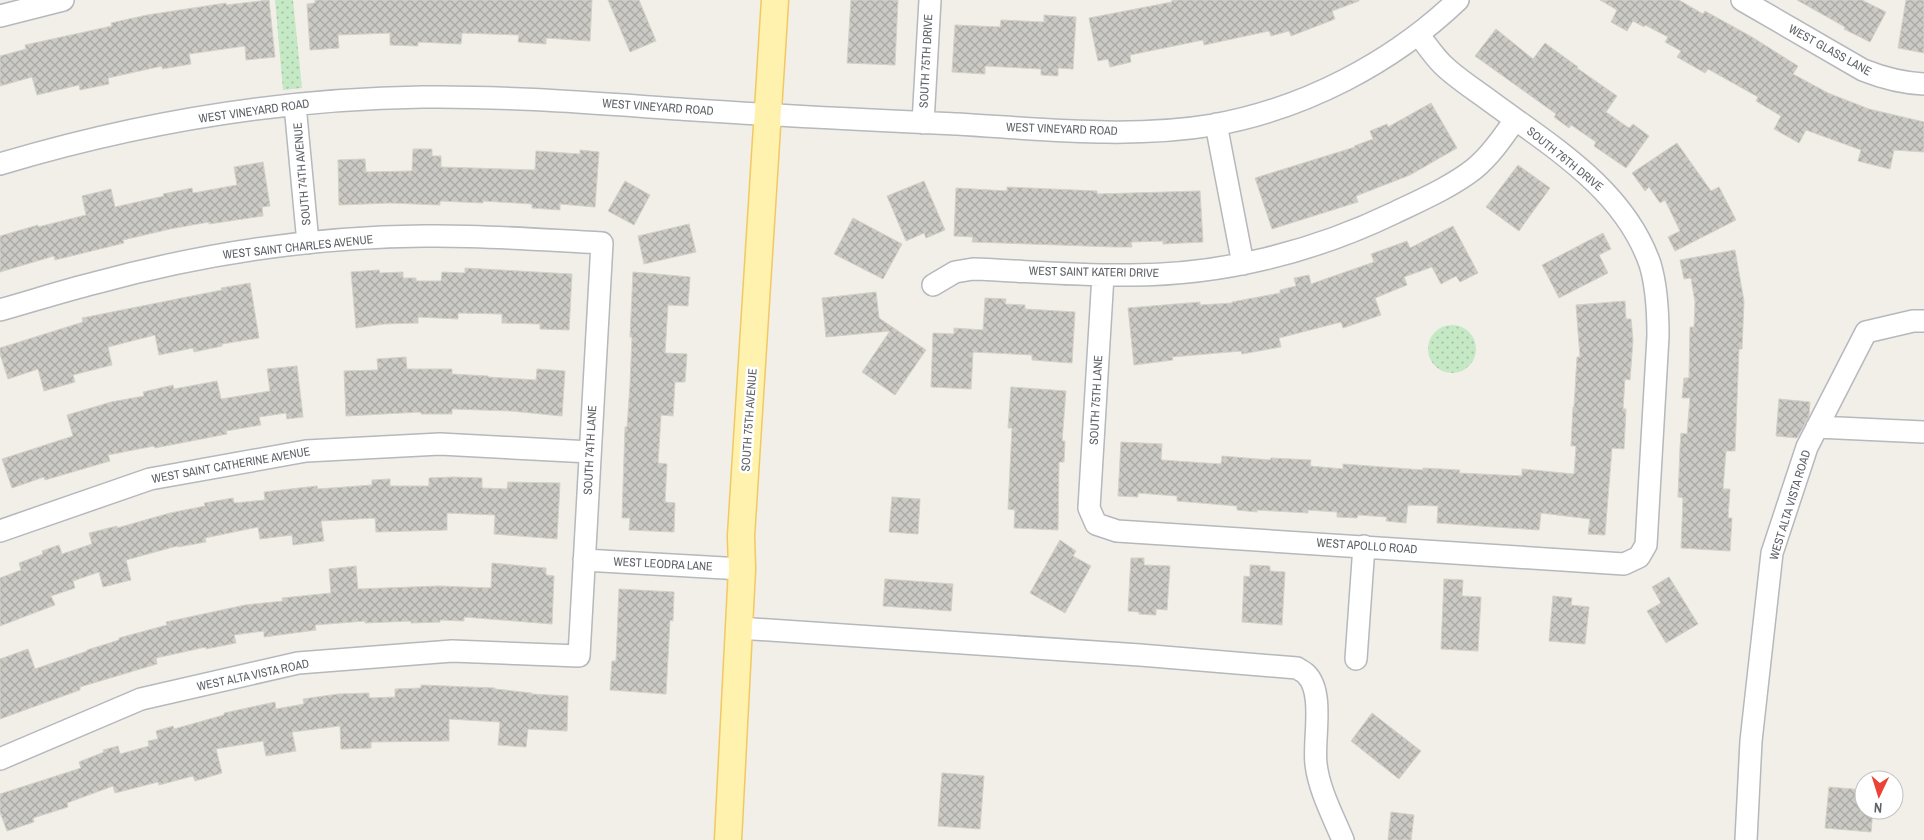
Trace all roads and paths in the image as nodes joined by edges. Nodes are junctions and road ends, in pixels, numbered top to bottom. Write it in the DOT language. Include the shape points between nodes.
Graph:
graph roads {
  1 [pos="63,0"];
  2 [pos="775,0"];
  3 [pos="930,0"];
  4 [pos="1458,0"];
  5 [pos="1742,0"];
  6 [pos="0,16"];
  7 [pos="1418,34"];
  8 [pos="1924,84"];
  9 [pos="295,104"];
  10 [pos="769,115"];
  11 [pos="1515,120"];
  12 [pos="923,123"];
  13 [pos="1216,124"];
  14 [pos="0,164"];
  15 [pos="602,243"];
  16 [pos="308,244"];
  17 [pos="1243,264"];
  18 [pos="1103,275"];
  19 [pos="933,285"];
  20 [pos="0,310"];
  21 [pos="1924,321"];
  22 [pos="1817,427"];
  23 [pos="1924,432"];
  24 [pos="590,452"];
  25 [pos="1096,524"];
  26 [pos="0,531"];
  27 [pos="1364,546"];
  28 [pos="1639,557"];
  29 [pos="584,560"];
  30 [pos="742,569"];
  31 [pos="739,628"];
  32 [pos="580,656"];
  33 [pos="1356,659"];
  34 [pos="0,759"];
  35 [pos="728,840"];
  36 [pos="1343,840"];
  37 [pos="1746,840"];
  1 -- 6 [label="street"];
  2 -- 10 [label="main road, SOUTH 75TH AVENUE"];
  3 -- 12 [label="street, SOUTH 75TH DRIVE"];
  4 -- 7 [label="street"];
  5 -- 8 [label="street, WEST GLASS LANE" via="1863,70 1897,81"];
  7 -- 11 [label="street, SOUTH 76TH DRIVE" via="1441,64"];
  7 -- 13 [label="street, WEST VINEYARD ROAD" via="1383,59 1317,94 1256,115"];
  9 -- 10 [label="street, WEST VINEYARD ROAD" via="474,98"];
  9 -- 14 [label="street, WEST VINEYARD ROAD" via="137,129"];
  9 -- 16 [label="street, SOUTH 74TH AVENUE"];
  10 -- 12 [label="street, WEST VINEYARD ROAD"];
  10 -- 30 [label="main road, SOUTH 75TH AVENUE" via="741,536"];
  11 -- 17 [label="street, WEST SAINT KATERI DRIVE" via="1485,158 1457,181 1341,236"];
  11 -- 28 [label="street, SOUTH 76TH DRIVE" via="1591,178 1614,201 1642,245 1650,266 1658,311 1658,336 1646,546"];
  12 -- 13 [label="street, WEST VINEYARD ROAD" via="1092,132 1169,130"];
  13 -- 17 [label="street"];
  15 -- 16 [label="street, WEST SAINT CHARLES AVENUE" via="422,236"];
  15 -- 24 [label="street, SOUTH 74TH LANE"];
  16 -- 20 [label="street, WEST SAINT CHARLES AVENUE" via="176,264 96,282"];
  17 -- 18 [label="street, WEST SAINT KATERI DRIVE" via="1187,272"];
  18 -- 19 [label="street, WEST SAINT KATERI DRIVE" via="973,269 955,272"];
  18 -- 25 [label="street, SOUTH 75TH LANE" via="1089,508"];
  21 -- 22 [label="street, WEST ALTA VISTA ROAD" via="1866,332"];
  22 -- 23 [label="street"];
  22 -- 37 [label="street, WEST ALTA VISTA ROAD" via="1807,447 1772,553 1751,741"];
  24 -- 26 [label="street, WEST SAINT CATHERINE AVENUE" via="440,444 306,451 150,479"];
  24 -- 29 [label="street, SOUTH 74TH LANE"];
  25 -- 27 [label="street, WEST APOLLO ROAD" via="1117,531"];
  27 -- 28 [label="street, WEST APOLLO ROAD" via="1624,564"];
  27 -- 33 [label="street"];
  29 -- 30 [label="street, WEST LEODRA LANE"];
  29 -- 32 [label="street, SOUTH 74TH LANE"];
  30 -- 31 [label="main road, SOUTH 75TH AVENUE"];
  31 -- 35 [label="main road, SOUTH 75TH AVENUE"];
  31 -- 36 [label="street" via="1297,668 1307,674 1313,684 1316,764 1323,792"];
  32 -- 34 [label="street, WEST ALTA VISTA ROAD" via="452,651 298,663 141,700"];
}
